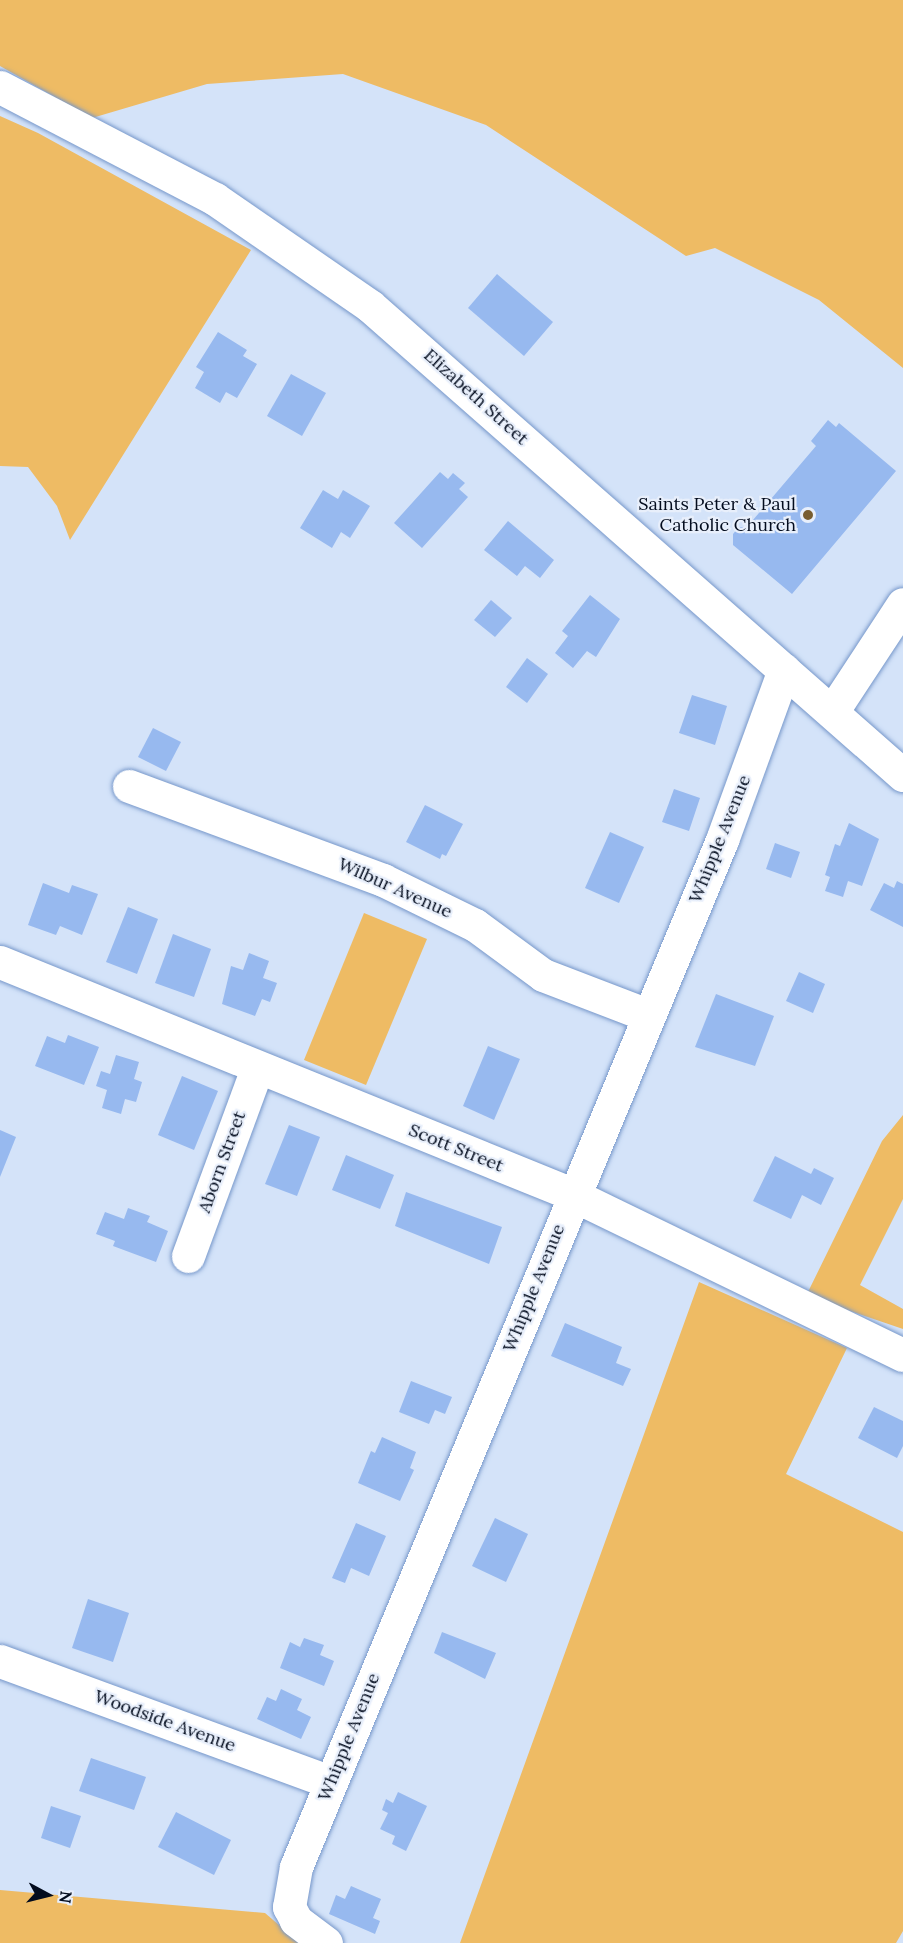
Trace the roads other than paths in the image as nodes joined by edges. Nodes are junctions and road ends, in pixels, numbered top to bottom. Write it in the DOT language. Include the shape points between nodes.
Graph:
graph roads {
  1 [pos="0,87"];
  2 [pos="903,604"];
  3 [pos="784,670"];
  4 [pos="832,712"];
  5 [pos="903,775"];
  6 [pos="129,786"];
  7 [pos="0,962"];
  8 [pos="647,1015"];
  9 [pos="257,1068"];
  10 [pos="573,1195"];
  11 [pos="188,1256"];
  12 [pos="903,1355"];
  13 [pos="0,1661"];
  14 [pos="331,1782"];
  15 [pos="326,1943"];
  1 -- 3 [label="street, Elizabeth Street" via="215,199 370,306"];
  2 -- 4 [label="street"];
  3 -- 4 [label="street, Elizabeth Street"];
  3 -- 8 [label="street, Whipple Avenue" via="722,840"];
  4 -- 5 [label="street, Elizabeth Street"];
  6 -- 8 [label="street, Wilbur Avenue" via="383,880 475,925 543,975"];
  7 -- 9 [label="street, Scott Street"];
  8 -- 10 [label="street, Whipple Avenue"];
  9 -- 10 [label="street, Scott Street"];
  9 -- 11 [label="street, Aborn Street"];
  10 -- 12 [label="street, Scott Street"];
  10 -- 14 [label="street, Whipple Avenue"];
  13 -- 14 [label="street, Woodside Avenue"];
  14 -- 15 [label="street, Whipple Avenue" via="293,1874 289,1907 296,1920"];
}
